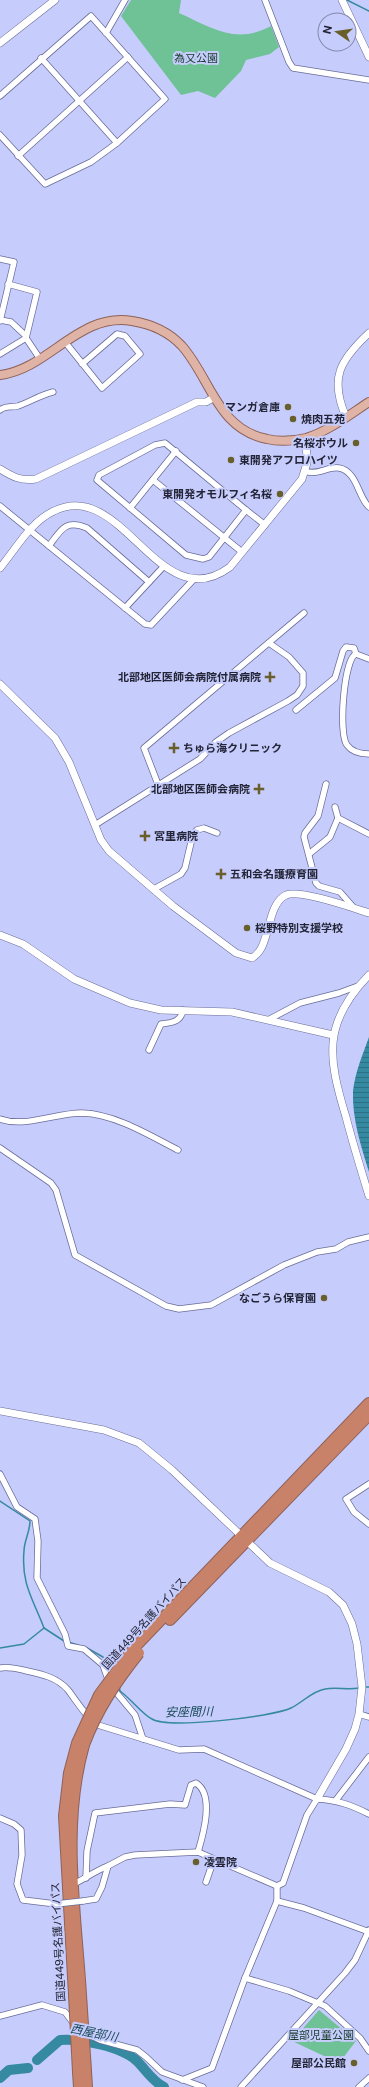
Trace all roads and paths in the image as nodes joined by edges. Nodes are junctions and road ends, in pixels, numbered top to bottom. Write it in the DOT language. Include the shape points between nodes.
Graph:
graph roads {
  1 [pos="55,0"];
  2 [pos="126,0"];
  3 [pos="265,0"];
  4 [pos="342,0"];
  5 [pos="106,33"];
  6 [pos="0,43"];
  7 [pos="128,57"];
  8 [pos="369,57"];
  9 [pos="41,58"];
  10 [pos="369,80"];
  11 [pos="0,96"];
  12 [pos="80,101"];
  13 [pos="0,135"];
  14 [pos="117,143"];
  15 [pos="18,156"];
  16 [pos="0,259"];
  17 [pos="8,284"];
  18 [pos="0,320"];
  19 [pos="369,333"];
  20 [pos="26,337"];
  21 [pos="65,342"];
  22 [pos="0,354"];
  23 [pos="40,359"];
  24 [pos="82,364"];
  25 [pos="0,375"];
  26 [pos="53,392"];
  27 [pos="213,398"];
  28 [pos="369,402"];
  29 [pos="0,410"];
  30 [pos="346,417"];
  31 [pos="306,438"];
  32 [pos="176,451"];
  33 [pos="0,468"];
  34 [pos="306,471"];
  35 [pos="153,480"];
  36 [pos="369,507"];
  37 [pos="130,508"];
  38 [pos="1,509"];
  39 [pos="246,510"];
  40 [pos="265,525"];
  41 [pos="30,531"];
  42 [pos="224,538"];
  43 [pos="49,546"];
  44 [pos="242,552"];
  45 [pos="164,566"];
  46 [pos="0,568"];
  47 [pos="194,579"];
  48 [pos="149,582"];
  49 [pos="126,608"];
  50 [pos="304,613"];
  51 [pos="268,643"];
  52 [pos="356,654"];
  53 [pos="369,659"];
  54 [pos="0,684"];
  55 [pos="296,710"];
  56 [pos="369,754"];
  57 [pos="326,784"];
  58 [pos="159,787"];
  59 [pos="335,807"];
  60 [pos="338,818"];
  61 [pos="95,825"];
  62 [pos="217,833"];
  63 [pos="369,834"];
  64 [pos="309,854"];
  65 [pos="154,889"];
  66 [pos="354,908"];
  67 [pos="369,913"];
  68 [pos="0,935"];
  69 [pos="369,975"];
  70 [pos="358,986"];
  71 [pos="183,1010"];
  72 [pos="268,1020"];
  73 [pos="333,1035"];
  74 [pos="149,1050"];
  75 [pos="0,1120"];
  76 [pos="0,1148"];
  77 [pos="178,1150"];
  78 [pos="369,1196"];
  79 [pos="369,1237"];
  80 [pos="369,1403"];
  81 [pos="0,1411"];
  82 [pos="369,1415"];
  83 [pos="0,1474"];
  84 [pos="369,1484"];
  85 [pos="369,1524"];
  86 [pos="244,1539"];
  87 [pos="0,1668"];
  88 [pos="360,1714"];
  89 [pos="369,1717"];
  90 [pos="143,1739"];
  91 [pos="81,1744"];
  92 [pos="369,1757"];
  93 [pos="317,1799"];
  94 [pos="336,1800"];
  95 [pos="369,1814"];
  96 [pos="0,1818"];
  97 [pos="198,1852"];
  98 [pos="214,1859"];
  99 [pos="108,1866"];
  100 [pos="86,1878"];
  101 [pos="206,1882"];
  102 [pos="74,1884"];
  103 [pos="277,1886"];
  104 [pos="277,1901"];
  105 [pos="369,1931"];
  106 [pos="245,1978"];
  107 [pos="77,1995"];
  108 [pos="320,2003"];
  109 [pos="0,2016"];
  110 [pos="368,2048"];
  111 [pos="82,2072"];
  112 [pos="369,2078"];
  113 [pos="181,2080"];
  114 [pos="79,2087"];
  115 [pos="87,2087"];
  116 [pos="203,2087"];
  117 [pos="241,2087"];
  118 [pos="359,2087"];
  1 -- 6 [label="street"];
  2 -- 5 [label="street"];
  3 -- 10 [label="street" via="293,68"];
  4 -- 8 [label="street"];
  5 -- 7 [label="street"];
  5 -- 9 [label="street" via="91,16"];
  7 -- 12 [label="street"];
  7 -- 14 [label="street" via="165,99"];
  9 -- 11 [label="street"];
  9 -- 12 [label="street"];
  12 -- 14 [label="street"];
  12 -- 15 [label="street"];
  13 -- 15 [label="street"];
  14 -- 15 [label="street" via="91,162 45,184"];
  16 -- 17 [label="street" via="14,262"];
  17 -- 18 [label="street"];
  17 -- 20 [label="street" via="37,292"];
  18 -- 20 [label="street" via="11,322"];
  19 -- 30 [label="street" via="350,351 340,368 338,394"];
  20 -- 22 [label="street"];
  20 -- 23 [label="street"];
  21 -- 23 [label="main road"];
  21 -- 24 [label="street"];
  21 -- 27 [label="main road" via="106,321 130,320 156,327 182,346"];
  23 -- 25 [label="main road" via="17,371"];
  24 -- 24 [label="street" via="102,388 140,354 125,336 118,334"];
  26 -- 29 [label="street" via="22,405"];
  27 -- 31 [label="main road" via="231,421 260,438 282,441"];
  27 -- 33 [label="street" via="206,402 197,402 36,479 23,481"];
  28 -- 30 [label="main road"];
  30 -- 31 [label="main road"];
  31 -- 34 [label="street"];
  32 -- 35 [label="street"];
  32 -- 37 [label="street" via="165,443 155,445 99,475 97,480"];
  32 -- 39 [label="street"];
  34 -- 36 [label="street" via="311,473 339,467 347,471 354,478"];
  34 -- 40 [label="street"];
  35 -- 37 [label="street"];
  35 -- 42 [label="street"];
  37 -- 42 [label="street" via="186,555 209,558"];
  38 -- 41 [label="street"];
  39 -- 40 [label="street"];
  39 -- 42 [label="street"];
  40 -- 44 [label="street"];
  41 -- 43 [label="street"];
  41 -- 45 [label="street" via="53,511 76,506 88,508 105,515"];
  41 -- 46 [label="street"];
  42 -- 44 [label="street"];
  43 -- 48 [label="street" via="63,528 71,524 79,525 87,528"];
  43 -- 49 [label="street"];
  44 -- 47 [label="street" via="225,571 206,578"];
  45 -- 47 [label="street" via="176,574"];
  45 -- 48 [label="street"];
  47 -- 49 [label="street" via="151,625 145,624"];
  48 -- 49 [label="street"];
  50 -- 51 [label="street"];
  51 -- 58 [label="street" via="144,748"];
  51 -- 58 [label="street" via="289,657 302,672 302,690 288,702 229,733 200,759"];
  52 -- 53 [label="street"];
  52 -- 55 [label="street" via="354,648 346,647 335,678"];
  52 -- 56 [label="street" via="351,658 344,690 344,741 352,750"];
  54 -- 61 [label="street" via="55,738 69,762"];
  57 -- 64 [label="street" via="318,816 304,837"];
  58 -- 61 [label="street"];
  59 -- 60 [label="street"];
  60 -- 63 [label="street"];
  60 -- 64 [label="street" via="330,837"];
  61 -- 65 [label="street" via="109,851"];
  62 -- 65 [label="street" via="204,828 196,830 181,874"];
  64 -- 66 [label="street" via="316,884 340,892"];
  65 -- 66 [label="street" via="236,953 252,958 260,953 274,910 286,895 296,893"];
  66 -- 67 [label="street"];
  68 -- 71 [label="street" via="23,944 74,979 102,992 148,1008"];
  69 -- 70 [label="street"];
  70 -- 72 [label="street" via="300,1003"];
  70 -- 73 [label="street" via="340,1013"];
  71 -- 72 [label="street" via="232,1012"];
  71 -- 74 [label="street" via="182,1016 177,1020 161,1024"];
  72 -- 73 [label="street"];
  73 -- 78 [label="street" via="332,1063 336,1081"];
  75 -- 77 [label="street" via="13,1122 81,1113 99,1115"];
  76 -- 79 [label="street" via="51,1183 56,1190 75,1254 166,1306 179,1309 211,1305 284,1265 317,1252 336,1249 348,1242"];
  80 -- 86 [label="highway, 国道449号名護バイパス"];
  81 -- 86 [label="street" via="104,1430 139,1443 172,1470"];
  82 -- 86 [label="highway, 国道449号名護バイパス"];
  83 -- 90 [label="street" via="17,1507 35,1519 38,1541 37,1578 65,1634 68,1646 84,1650 103,1665 110,1685 135,1715"];
  84 -- 85 [label="street" via="346,1499 354,1512"];
  86 -- 88 [label="street" via="275,1566 329,1592 346,1609 357,1644 362,1687"];
  86 -- 91 [label="highway, 国道449号名護バイパス, bridge" via="136,1651"];
  87 -- 90 [label="street" via="10,1667 50,1677 68,1690 88,1718 98,1725"];
  88 -- 89 [label="street"];
  88 -- 93 [label="street" via="346,1749"];
  90 -- 93 [label="street" via="179,1750 204,1749"];
  91 -- 102 [label="highway, 国道449号名護バイパス" via="72,1806"];
  91 -- 107 [label="highway, 国道449号名護バイパス" via="69,1773 64,1816"];
  92 -- 94 [label="street"];
  93 -- 94 [label="street"];
  93 -- 103 [label="street" via="307,1815 283,1883"];
  94 -- 95 [label="street"];
  96 -- 99 [label="street, bridge" via="21,1830 22,1855 17,1884 23,1900 56,1904 96,1899"];
  97 -- 98 [label="street"];
  97 -- 99 [label="street" via="135,1855"];
  97 -- 100 [label="street" via="207,1815 202,1792 196,1782 191,1785 185,1805 170,1804 94,1813 87,1851"];
  98 -- 101 [label="street"];
  98 -- 103 [label="street"];
  99 -- 100 [label="street"];
  100 -- 102 [label="street"];
  102 -- 107 [label="highway, 国道449号名護バイパス"];
  103 -- 104 [label="street"];
  104 -- 105 [label="street"];
  104 -- 106 [label="street"];
  105 -- 108 [label="street" via="356,1960"];
  106 -- 108 [label="street"];
  106 -- 113 [label="street" via="212,2068"];
  107 -- 111 [label="highway, 国道449号名護バイパス, bridge"];
  108 -- 110 [label="street"];
  108 -- 117 [label="street"];
  109 -- 113 [label="street" via="42,2006 65,2012 80,2030 100,2040 137,2050 162,2072"];
  111 -- 114 [label="highway, 国道449号名護バイパス"];
  111 -- 115 [label="highway, 国道449号名護バイパス"];
  112 -- 118 [label="street"];
  113 -- 116 [label="street"];
}
